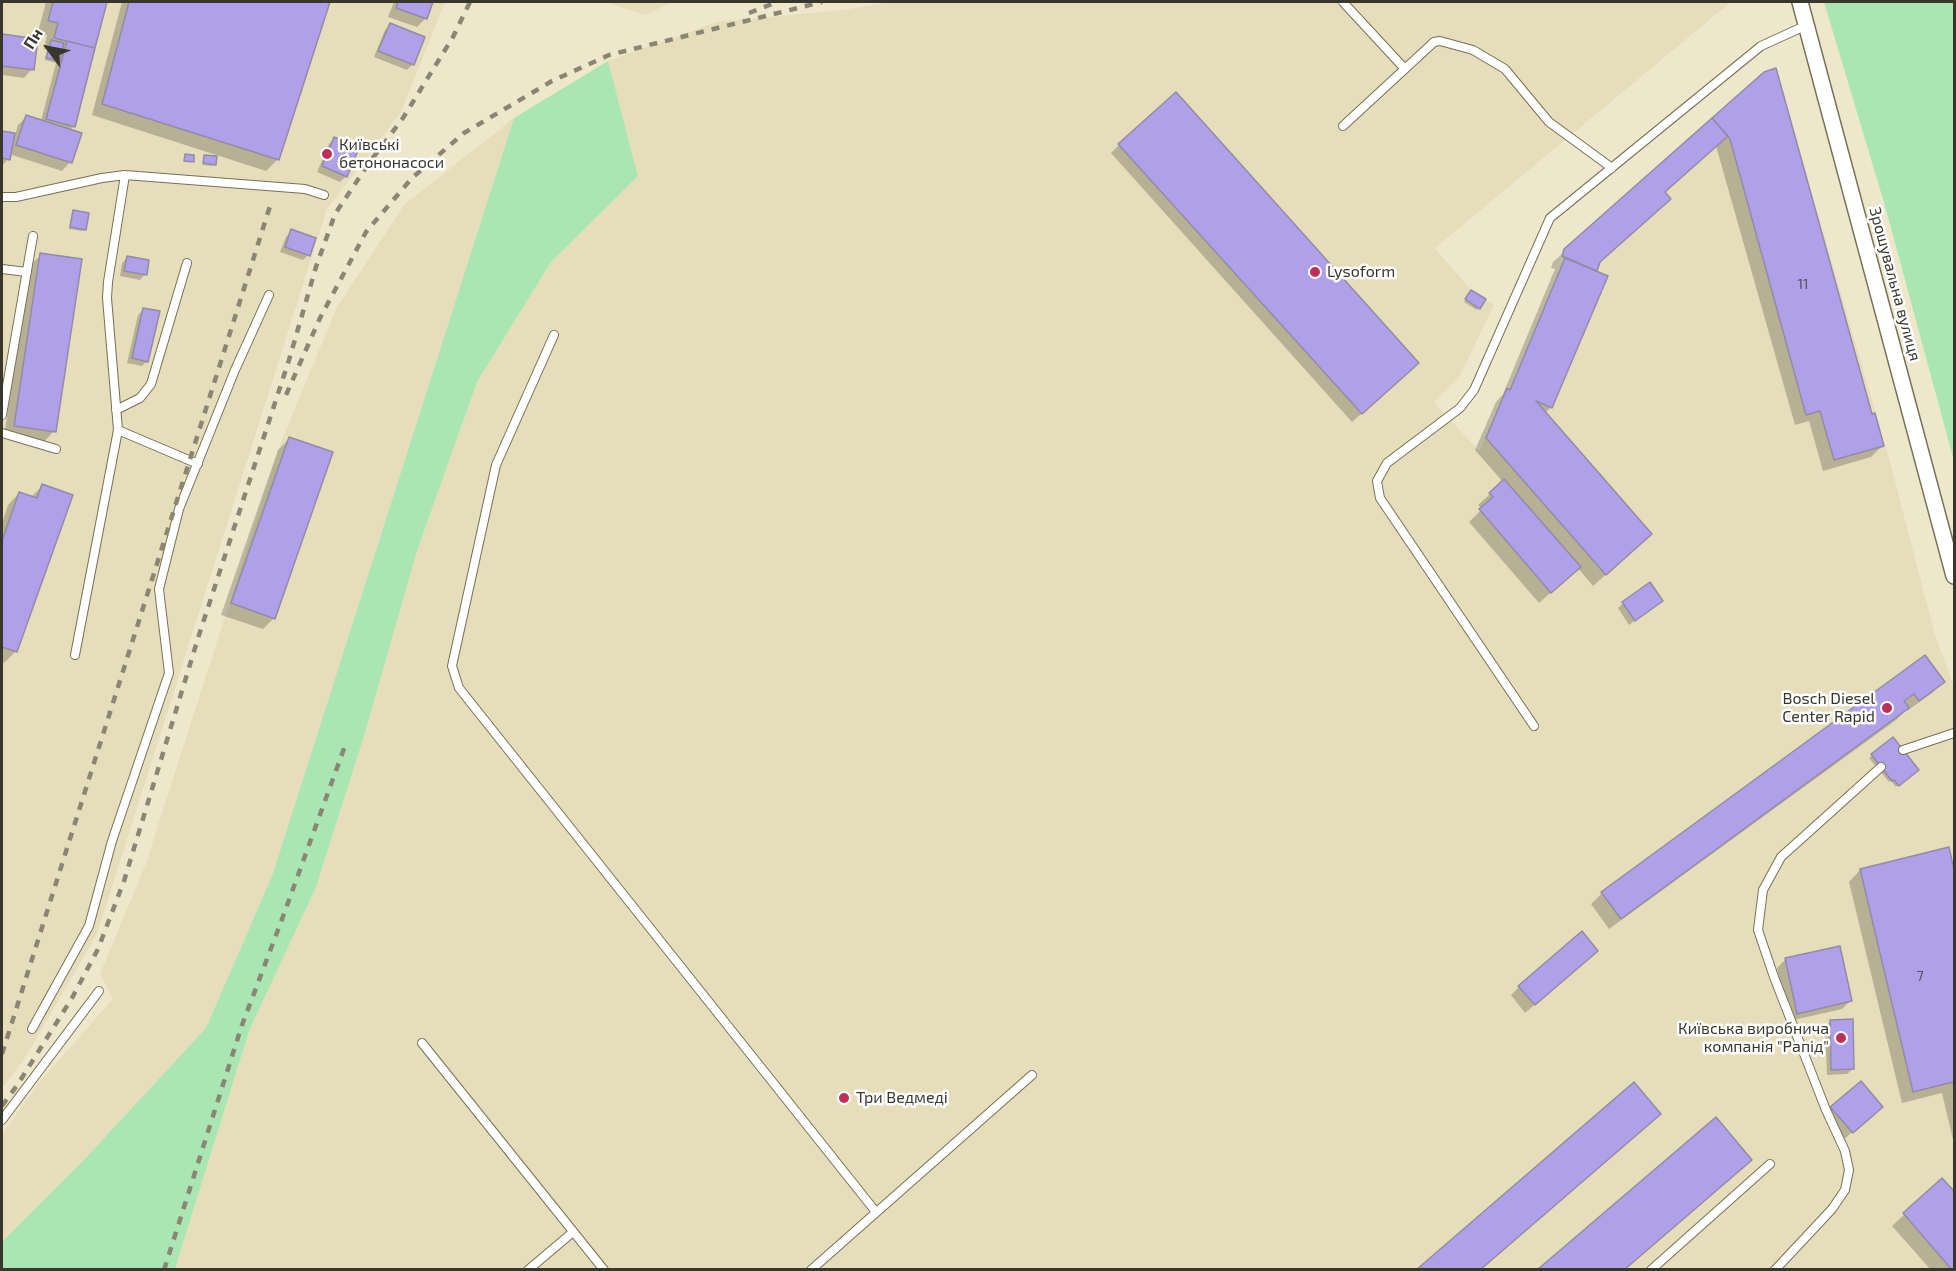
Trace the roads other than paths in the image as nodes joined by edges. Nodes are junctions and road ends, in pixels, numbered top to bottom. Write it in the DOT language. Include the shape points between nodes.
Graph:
graph roads {
  1 [pos="1343,2"];
  2 [pos="1800,2"];
  3 [pos="1807,25"];
  4 [pos="1405,69"];
  5 [pos="1343,126"];
  6 [pos="1612,168"];
  7 [pos="125,175"];
  8 [pos="324,195"];
  9 [pos="2,198"];
  10 [pos="33,236"];
  11 [pos="187,263"];
  12 [pos="2,269"];
  13 [pos="27,272"];
  14 [pos="269,295"];
  15 [pos="554,335"];
  16 [pos="4,383"];
  17 [pos="116,410"];
  18 [pos="2,415"];
  19 [pos="118,430"];
  20 [pos="2,433"];
  21 [pos="56,449"];
  22 [pos="198,464"];
  23 [pos="1954,576"];
  24 [pos="75,654"];
  25 [pos="1534,726"];
  26 [pos="1954,733"];
  27 [pos="1903,750"];
  28 [pos="1881,767"];
  29 [pos="99,991"];
  30 [pos="32,1029"];
  31 [pos="422,1043"];
  32 [pos="1032,1074"];
  33 [pos="2,1120"];
  34 [pos="1770,1164"];
  35 [pos="876,1212"];
  36 [pos="573,1232"];
  37 [pos="528,1269"];
  38 [pos="604,1269"];
  39 [pos="811,1269"];
  40 [pos="1651,1269"];
  41 [pos="1775,1269"];
  1 -- 4 [label="lane"];
  2 -- 3 [label="street, Зрошувальна вулиця"];
  3 -- 6 [label="lane" via="1761,46"];
  3 -- 23 [label="street, Зрошувальна вулиця"];
  4 -- 5 [label="lane"];
  4 -- 6 [label="lane" via="1437,41 1473,50 1505,69 1549,122"];
  6 -- 25 [label="lane" via="1550,218 1474,390 1460,408 1387,463 1377,481 1380,498"];
  7 -- 8 [label="lane" via="305,189"];
  7 -- 9 [label="lane"];
  7 -- 17 [label="lane" via="107,298"];
  10 -- 13 [label="lane"];
  11 -- 17 [label="lane" via="152,384 140,398"];
  12 -- 13 [label="lane"];
  13 -- 16 [label="lane"];
  14 -- 22 [label="lane"];
  15 -- 35 [label="lane" via="496,465 452,666 454,677"];
  16 -- 18 [label="lane"];
  17 -- 19 [label="lane"];
  19 -- 22 [label="lane"];
  19 -- 24 [label="lane"];
  20 -- 21 [label="lane"];
  22 -- 30 [label="lane" via="179,509 159,589 169,673 112,841 89,926"];
  26 -- 27 [label="lane"];
  28 -- 41 [label="lane" via="1781,857 1763,890 1758,930 1849,1170 1845,1190 1832,1209"];
  29 -- 33 [label="lane"];
  31 -- 36 [label="lane"];
  32 -- 35 [label="lane"];
  34 -- 40 [label="lane"];
  35 -- 39 [label="lane"];
  36 -- 37 [label="lane"];
  36 -- 38 [label="lane"];
}
